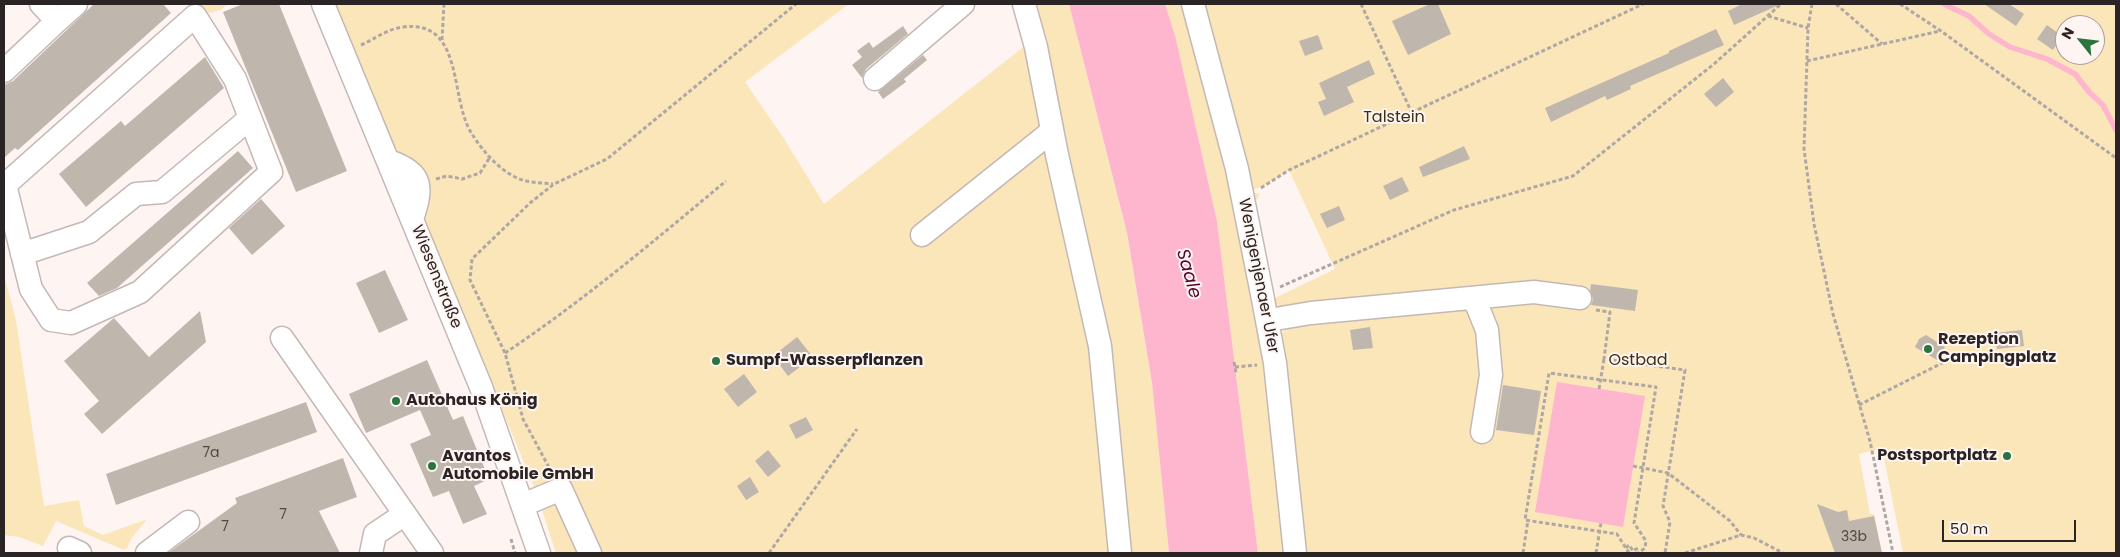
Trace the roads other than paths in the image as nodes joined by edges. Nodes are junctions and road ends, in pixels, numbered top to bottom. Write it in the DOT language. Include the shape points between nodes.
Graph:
graph roads {
  1 [pos="41,4"];
  2 [pos="76,4"];
  3 [pos="323,4"];
  4 [pos="963,4"];
  5 [pos="1024,4"];
  6 [pos="1193,4"];
  7 [pos="190,10"];
  8 [pos="57,21"];
  9 [pos="4,70"];
  10 [pos="875,79"];
  11 [pos="250,119"];
  12 [pos="1052,131"];
  13 [pos="388,161"];
  14 [pos="5,184"];
  15 [pos="412,219"];
  16 [pos="9,232"];
  17 [pos="922,235"];
  18 [pos="22,254"];
  19 [pos="1474,298"];
  20 [pos="1580,298"];
  21 [pos="1281,318"];
  22 [pos="282,338"];
  23 [pos="1482,432"];
  24 [pos="523,505"];
  25 [pos="405,514"];
  26 [pos="188,522"];
  27 [pos="147,553"];
  28 [pos="371,553"];
  29 [pos="432,553"];
  30 [pos="539,553"];
  31 [pos="590,553"];
  32 [pos="1120,553"];
  33 [pos="1295,553"];
  1 -- 8 [label="street"];
  2 -- 8 [label="street"];
  3 -- 13 [label="street, Wiesenstraße"];
  4 -- 10 [label="street"];
  5 -- 12 [label="street"];
  6 -- 33 [label="street, Wenigenjenaer Ufer" via="1241,187 1275,363"];
  7 -- 11 [label="street" via="235,79"];
  7 -- 14 [label="street"];
  8 -- 9 [label="street"];
  11 -- 18 [label="street" via="162,192 136,194 88,232"];
  11 -- 18 [label="street" via="271,172 140,292 71,324 51,320 31,289"];
  12 -- 17 [label="street"];
  12 -- 32 [label="street" via="1100,346"];
  13 -- 15 [label="street, Wiesenstraße"];
  13 -- 15 [label="street" via="404,166 419,183 419,198"];
  14 -- 16 [label="street"];
  15 -- 24 [label="street, Wiesenstraße" via="481,387"];
  16 -- 18 [label="street"];
  19 -- 20 [label="street" via="1534,292"];
  19 -- 21 [label="street"];
  19 -- 23 [label="street" via="1486,330 1491,375"];
  22 -- 25 [label="street"];
  24 -- 30 [label="street, Wiesenstraße"];
  24 -- 31 [label="street" via="561,489"];
  25 -- 28 [label="street" via="374,534"];
  25 -- 29 [label="street"];
  26 -- 27 [label="street"];
}
